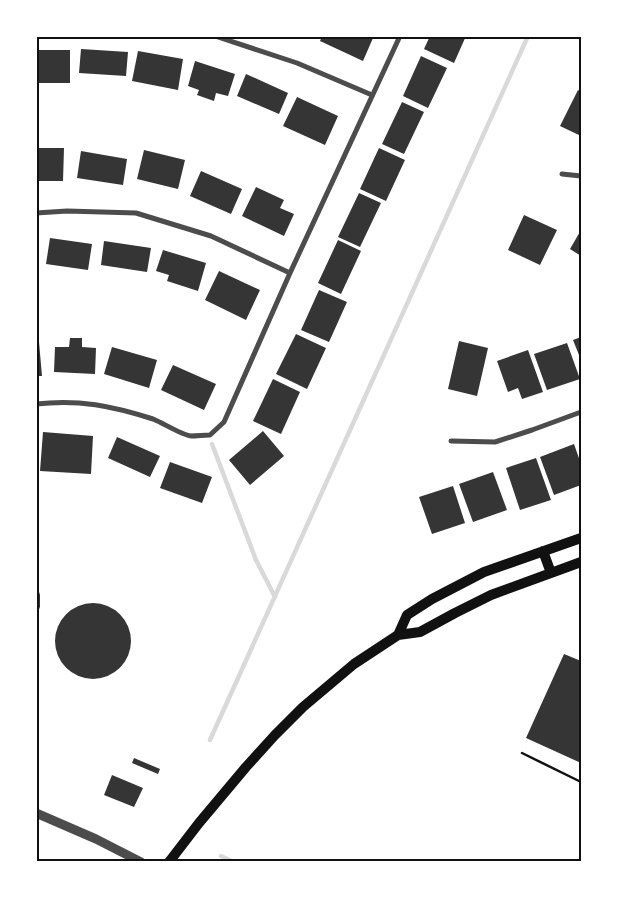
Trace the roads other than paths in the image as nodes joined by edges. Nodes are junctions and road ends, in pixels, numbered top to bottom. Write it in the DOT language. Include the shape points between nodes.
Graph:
graph roads {
  1 [pos="215,36"];
  2 [pos="400,36"];
  3 [pos="372,95"];
  4 [pos="562,174"];
  5 [pos="581,176"];
  6 [pos="36,212"];
  7 [pos="290,273"];
  8 [pos="36,404"];
  9 [pos="581,412"];
  10 [pos="451,441"];
  11 [pos="581,538"];
  12 [pos="543,551"];
  13 [pos="581,562"];
  14 [pos="551,573"];
  15 [pos="398,635"];
  16 [pos="36,813"];
  17 [pos="142,862"];
  18 [pos="169,862"];
  1 -- 3 [label="street" via="297,62"];
  2 -- 3 [label="street"];
  3 -- 7 [label="street"];
  4 -- 5 [label="street"];
  6 -- 7 [label="street" via="136,213 211,236"];
  7 -- 8 [label="street" via="224,422 210,435 190,436 159,421 105,405 77,402"];
  9 -- 10 [label="street" via="495,442"];
  11 -- 12 [label="main road"];
  12 -- 14 [label="main road"];
  12 -- 15 [label="main road" via="484,572 432,598 407,615"];
  13 -- 14 [label="main road"];
  14 -- 15 [label="main road" via="490,595 420,632"];
  15 -- 18 [label="main road" via="354,664 303,706 198,823"];
  16 -- 17 [label="street"];
}
